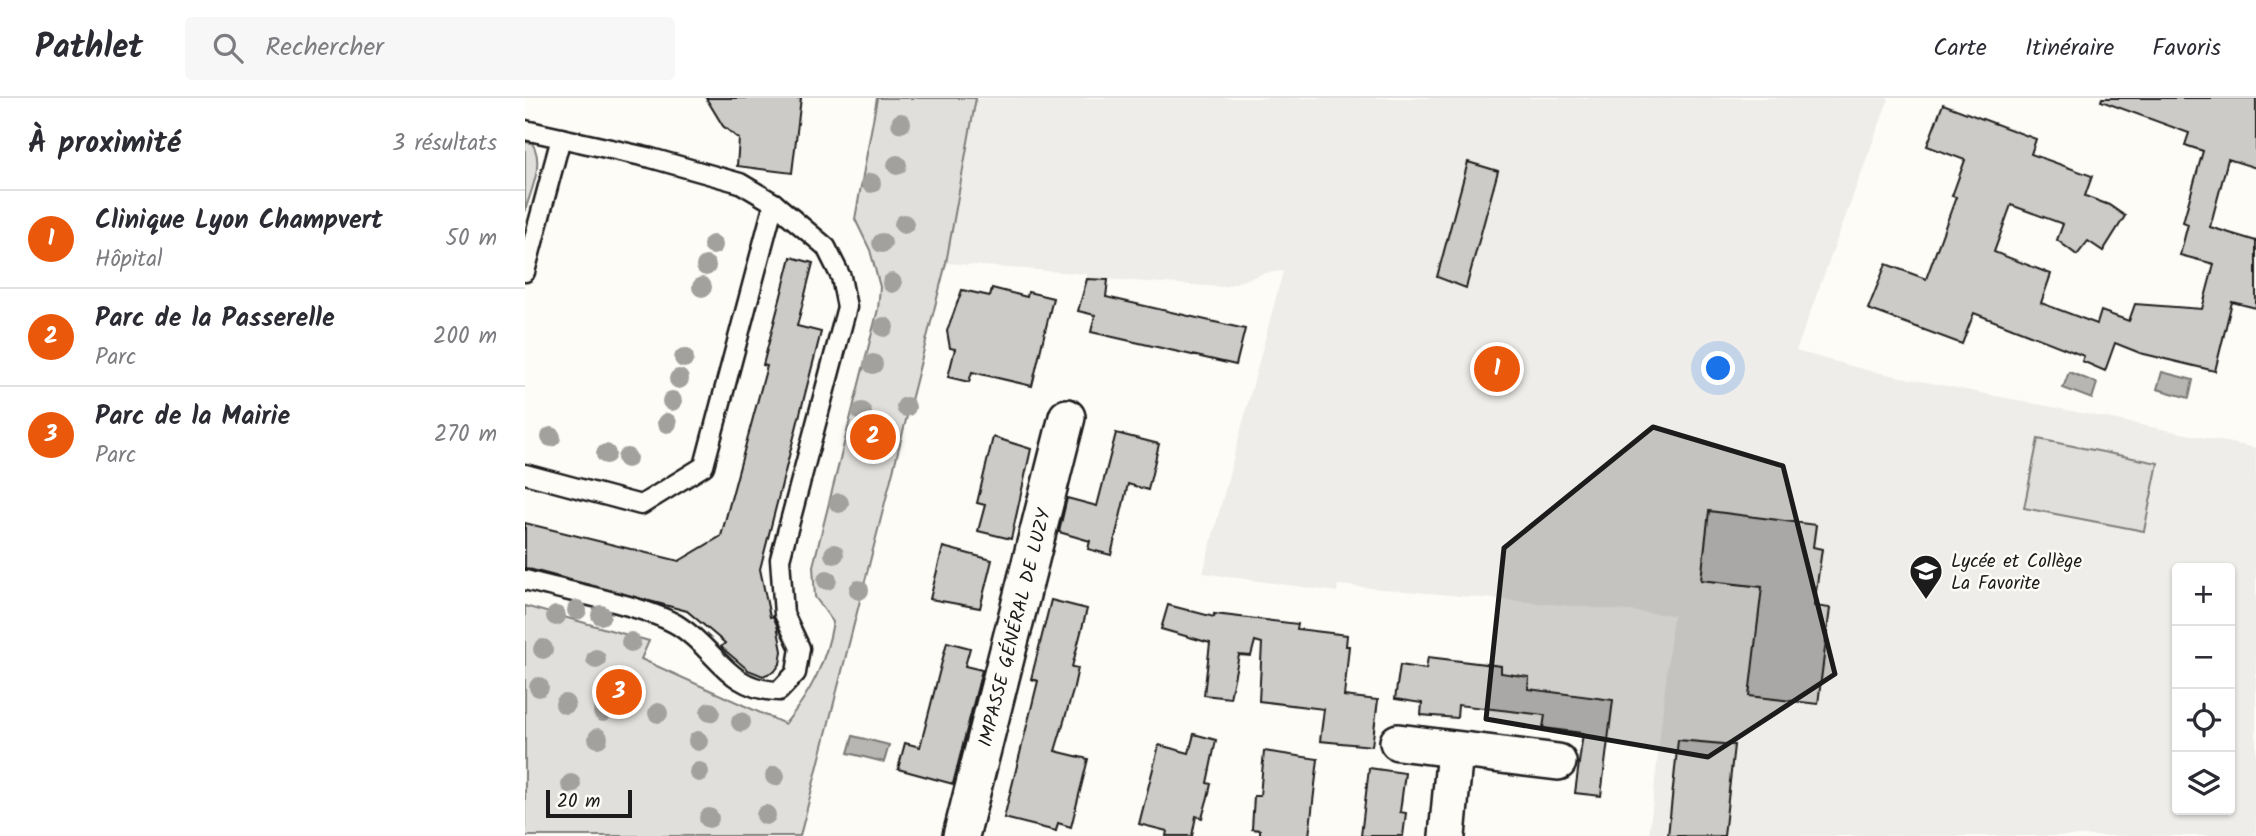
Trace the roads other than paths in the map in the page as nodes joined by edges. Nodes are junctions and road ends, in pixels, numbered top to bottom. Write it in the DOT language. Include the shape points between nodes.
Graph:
graph roads {
  1 [pos="525,130"];
  2 [pos="561,138"];
  3 [pos="775,202"];
  4 [pos="525,272"];
  5 [pos="1067,417"];
  6 [pos="525,474"];
  7 [pos="525,580"];
  8 [pos="1398,742"];
  9 [pos="1455,750"];
  10 [pos="1558,762"];
  11 [pos="961,836"];
  12 [pos="1447,836"];
  1 -- 2 [label="lane"];
  2 -- 3 [label="lane" via="740,183"];
  2 -- 4 [label="lane"];
  3 -- 6 [label="lane" via="704,466 641,505"];
  3 -- 7 [label="lane" via="826,247 841,277 847,307 780,559 784,614 800,648 796,673 779,691 759,691 731,676 679,626"];
  5 -- 11 [label="street, IMPASSE GÉNÉRAL DE LUZY"];
  8 -- 9 [label="street"];
  9 -- 10 [label="street"];
  9 -- 12 [label="street"];
}
